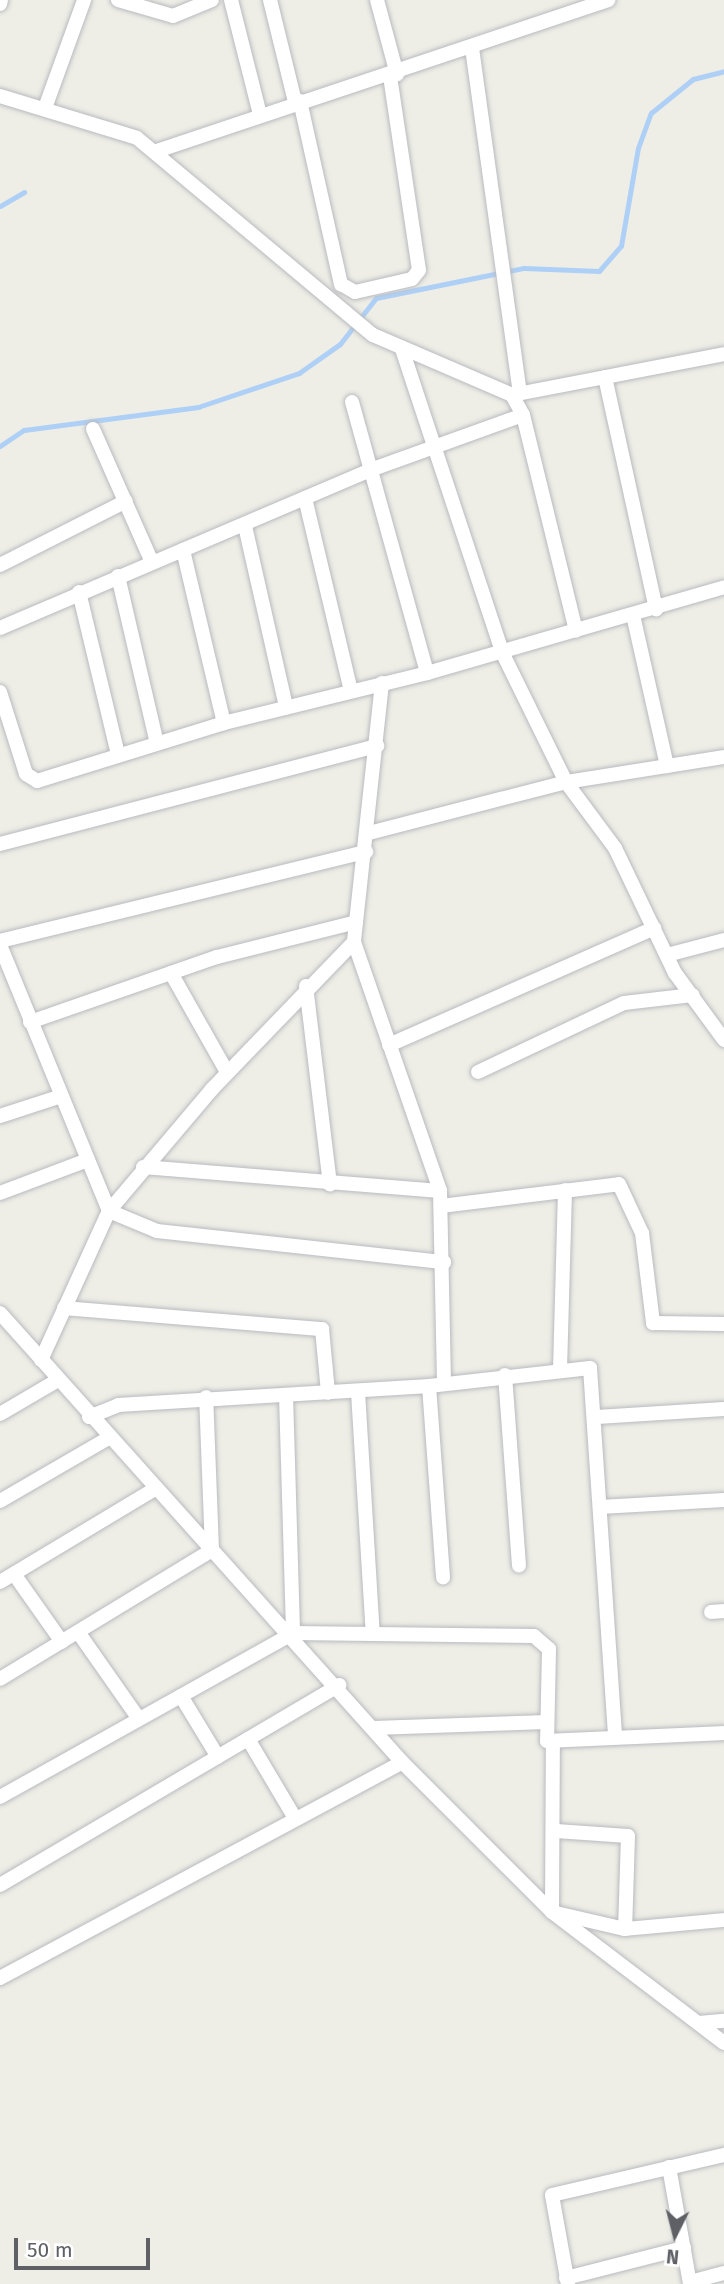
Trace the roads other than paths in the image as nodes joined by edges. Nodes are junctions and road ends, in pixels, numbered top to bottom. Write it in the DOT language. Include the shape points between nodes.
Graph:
graph roads {
  1 [pos="84,0"];
  2 [pos="212,0"];
  3 [pos="231,0"];
  4 [pos="270,0"];
  5 [pos="377,0"];
  6 [pos="121,1"];
  7 [pos="604,1"];
  8 [pos="472,48"];
  9 [pos="393,75"];
  10 [pos="0,96"];
  11 [pos="298,102"];
  12 [pos="45,108"];
  13 [pos="260,115"];
  14 [pos="157,152"];
  15 [pos="402,349"];
  16 [pos="724,356"];
  17 [pos="604,377"];
  18 [pos="516,394"];
  19 [pos="352,402"];
  20 [pos="523,415"];
  21 [pos="93,429"];
  22 [pos="438,446"];
  23 [pos="373,469"];
  24 [pos="305,498"];
  25 [pos="126,501"];
  26 [pos="245,526"];
  27 [pos="183,551"];
  28 [pos="152,562"];
  29 [pos="0,565"];
  30 [pos="118,576"];
  31 [pos="724,587"];
  32 [pos="79,592"];
  33 [pos="656,609"];
  34 [pos="633,615"];
  35 [pos="0,628"];
  36 [pos="576,631"];
  37 [pos="502,652"];
  38 [pos="427,673"];
  39 [pos="382,683"];
  40 [pos="351,691"];
  41 [pos="0,692"];
  42 [pos="286,706"];
  43 [pos="224,723"];
  44 [pos="157,743"];
  45 [pos="377,746"];
  46 [pos="118,755"];
  47 [pos="724,757"];
  48 [pos="667,766"];
  49 [pos="566,782"];
  50 [pos="369,833"];
  51 [pos="0,844"];
  52 [pos="366,852"];
  53 [pos="356,922"];
  54 [pos="654,928"];
  55 [pos="724,940"];
  56 [pos="354,942"];
  57 [pos="0,943"];
  58 [pos="667,955"];
  59 [pos="171,973"];
  60 [pos="306,986"];
  61 [pos="693,995"];
  62 [pos="30,1022"];
  63 [pos="724,1040"];
  64 [pos="389,1045"];
  65 [pos="227,1072"];
  66 [pos="478,1072"];
  67 [pos="58,1097"];
  68 [pos="0,1116"];
  69 [pos="88,1160"];
  70 [pos="143,1167"];
  71 [pos="330,1185"];
  72 [pos="565,1190"];
  73 [pos="0,1193"];
  74 [pos="440,1198"];
  75 [pos="109,1211"];
  76 [pos="444,1262"];
  77 [pos="64,1308"];
  78 [pos="0,1313"];
  79 [pos="724,1324"];
  80 [pos="6,1329"];
  81 [pos="40,1360"];
  82 [pos="560,1370"];
  83 [pos="505,1375"];
  84 [pos="58,1380"];
  85 [pos="436,1385"];
  86 [pos="358,1392"];
  87 [pos="328,1393"];
  88 [pos="286,1395"];
  89 [pos="206,1397"];
  90 [pos="724,1409"];
  91 [pos="0,1415"];
  92 [pos="89,1417"];
  93 [pos="597,1417"];
  94 [pos="107,1439"];
  95 [pos="155,1489"];
  96 [pos="724,1500"];
  97 [pos="0,1502"];
  98 [pos="600,1507"];
  99 [pos="212,1550"];
  100 [pos="519,1565"];
  101 [pos="15,1574"];
  102 [pos="443,1577"];
  103 [pos="0,1582"];
  104 [pos="78,1632"];
  105 [pos="293,1633"];
  106 [pos="373,1634"];
  107 [pos="62,1642"];
  108 [pos="0,1679"];
  109 [pos="339,1685"];
  110 [pos="181,1696"];
  111 [pos="139,1719"];
  112 [pos="547,1721"];
  113 [pos="374,1728"];
  114 [pos="724,1733"];
  115 [pos="615,1736"];
  116 [pos="248,1739"];
  117 [pos="553,1741"];
  118 [pos="218,1757"];
  119 [pos="402,1762"];
  120 [pos="0,1797"];
  121 [pos="295,1818"];
  122 [pos="556,1831"];
  123 [pos="0,1885"];
  124 [pos="552,1912"];
  125 [pos="724,1920"];
  126 [pos="625,1928"];
  127 [pos="0,1978"];
  128 [pos="724,2021"];
  129 [pos="699,2023"];
  130 [pos="724,2043"];
  131 [pos="724,2155"];
  132 [pos="669,2167"];
  133 [pos="684,2248"];
  134 [pos="724,2273"];
  135 [pos="567,2281"];
  136 [pos="690,2283"];
  1 -- 12 [label="street"];
  2 -- 6 [label="street" via="173,16"];
  3 -- 13 [label="street"];
  4 -- 11 [label="street"];
  5 -- 9 [label="street"];
  7 -- 8 [label="street"];
  8 -- 9 [label="street"];
  8 -- 18 [label="street"];
  9 -- 11 [label="street"];
  9 -- 11 [label="street" via="419,270 412,279 355,292 341,284"];
  10 -- 12 [label="street"];
  11 -- 13 [label="street"];
  12 -- 14 [label="street" via="137,138"];
  13 -- 14 [label="street"];
  14 -- 15 [label="street" via="346,316"];
  15 -- 18 [label="street"];
  15 -- 22 [label="street"];
  16 -- 17 [label="street"];
  17 -- 18 [label="street"];
  17 -- 33 [label="street"];
  18 -- 20 [label="street"];
  19 -- 23 [label="street"];
  20 -- 22 [label="street"];
  20 -- 36 [label="street"];
  21 -- 25 [label="street"];
  22 -- 23 [label="street"];
  22 -- 37 [label="street"];
  23 -- 24 [label="street"];
  23 -- 38 [label="street"];
  24 -- 26 [label="street"];
  24 -- 40 [label="street"];
  25 -- 28 [label="street"];
  25 -- 29 [label="street"];
  26 -- 27 [label="street"];
  26 -- 42 [label="street"];
  27 -- 28 [label="street"];
  27 -- 43 [label="street"];
  28 -- 30 [label="street"];
  30 -- 32 [label="street"];
  30 -- 44 [label="street"];
  31 -- 33 [label="street"];
  32 -- 35 [label="street"];
  32 -- 46 [label="street"];
  33 -- 34 [label="street"];
  34 -- 36 [label="street"];
  34 -- 48 [label="street"];
  36 -- 37 [label="street"];
  37 -- 38 [label="street"];
  37 -- 49 [label="street"];
  38 -- 39 [label="street"];
  39 -- 40 [label="street"];
  39 -- 45 [label="street"];
  40 -- 42 [label="street"];
  41 -- 46 [label="street" via="30,780"];
  42 -- 43 [label="street"];
  43 -- 44 [label="street"];
  44 -- 46 [label="street"];
  45 -- 50 [label="street"];
  45 -- 51 [label="street"];
  47 -- 48 [label="street"];
  48 -- 49 [label="street"];
  49 -- 50 [label="street"];
  49 -- 54 [label="street" via="615,848"];
  50 -- 52 [label="street"];
  52 -- 53 [label="street"];
  52 -- 57 [label="street"];
  53 -- 56 [label="street"];
  53 -- 59 [label="street"];
  54 -- 58 [label="street"];
  54 -- 64 [label="street"];
  55 -- 58 [label="street"];
  56 -- 60 [label="street"];
  56 -- 64 [label="street"];
  57 -- 62 [label="street"];
  58 -- 61 [label="street"];
  59 -- 62 [label="street"];
  59 -- 65 [label="street"];
  60 -- 65 [label="street"];
  60 -- 71 [label="street"];
  61 -- 63 [label="street"];
  61 -- 66 [label="street" via="624,1003"];
  62 -- 67 [label="street"];
  64 -- 74 [label="street"];
  65 -- 70 [label="street"];
  67 -- 68 [label="street"];
  67 -- 69 [label="street"];
  69 -- 73 [label="street"];
  69 -- 75 [label="street"];
  70 -- 71 [label="street"];
  70 -- 75 [label="street"];
  71 -- 74 [label="street"];
  72 -- 74 [label="street"];
  72 -- 79 [label="street" via="621,1187 642,1233 653,1323"];
  72 -- 82 [label="street"];
  74 -- 76 [label="street"];
  75 -- 76 [label="street" via="158,1231"];
  75 -- 77 [label="street"];
  76 -- 85 [label="street"];
  77 -- 81 [label="street"];
  77 -- 87 [label="street" via="321,1329"];
  78 -- 80 [label="street"];
  80 -- 81 [label="street"];
  81 -- 84 [label="street"];
  82 -- 83 [label="street"];
  82 -- 93 [label="street" via="595,1372"];
  83 -- 85 [label="street"];
  83 -- 100 [label="street"];
  84 -- 91 [label="street"];
  84 -- 92 [label="street"];
  85 -- 86 [label="street"];
  85 -- 102 [label="street"];
  86 -- 87 [label="street"];
  86 -- 106 [label="street"];
  87 -- 88 [label="street"];
  88 -- 89 [label="street"];
  88 -- 105 [label="street"];
  89 -- 92 [label="street" via="118,1405"];
  89 -- 99 [label="street"];
  90 -- 93 [label="street"];
  92 -- 94 [label="street"];
  93 -- 98 [label="street"];
  94 -- 95 [label="street"];
  94 -- 97 [label="street"];
  95 -- 99 [label="street"];
  95 -- 101 [label="street"];
  96 -- 98 [label="street"];
  98 -- 115 [label="street"];
  99 -- 104 [label="street"];
  99 -- 105 [label="street"];
  101 -- 103 [label="street"];
  101 -- 107 [label="street"];
  104 -- 107 [label="street"];
  104 -- 111 [label="street"];
  105 -- 106 [label="street"];
  105 -- 109 [label="street"];
  105 -- 110 [label="street"];
  106 -- 112 [label="street" via="544,1640"];
  107 -- 108 [label="street"];
  109 -- 113 [label="street"];
  109 -- 116 [label="street"];
  110 -- 111 [label="street"];
  110 -- 118 [label="street"];
  111 -- 120 [label="street"];
  112 -- 113 [label="street"];
  112 -- 117 [label="street" via="547,1741"];
  113 -- 119 [label="street"];
  114 -- 115 [label="street"];
  115 -- 117 [label="street"];
  116 -- 118 [label="street"];
  116 -- 121 [label="street"];
  117 -- 122 [label="street"];
  118 -- 123 [label="street"];
  119 -- 121 [label="street"];
  119 -- 124 [label="street"];
  121 -- 127 [label="street"];
  122 -- 124 [label="street"];
  122 -- 126 [label="street" via="628,1836"];
  124 -- 126 [label="street"];
  124 -- 129 [label="street"];
  125 -- 126 [label="street"];
  128 -- 129 [label="street"];
  129 -- 130 [label="street"];
  131 -- 132 [label="street"];
  132 -- 133 [label="street"];
  132 -- 135 [label="street" via="549,2198"];
  133 -- 135 [label="street"];
  133 -- 136 [label="street"];
  134 -- 136 [label="street"];
}
